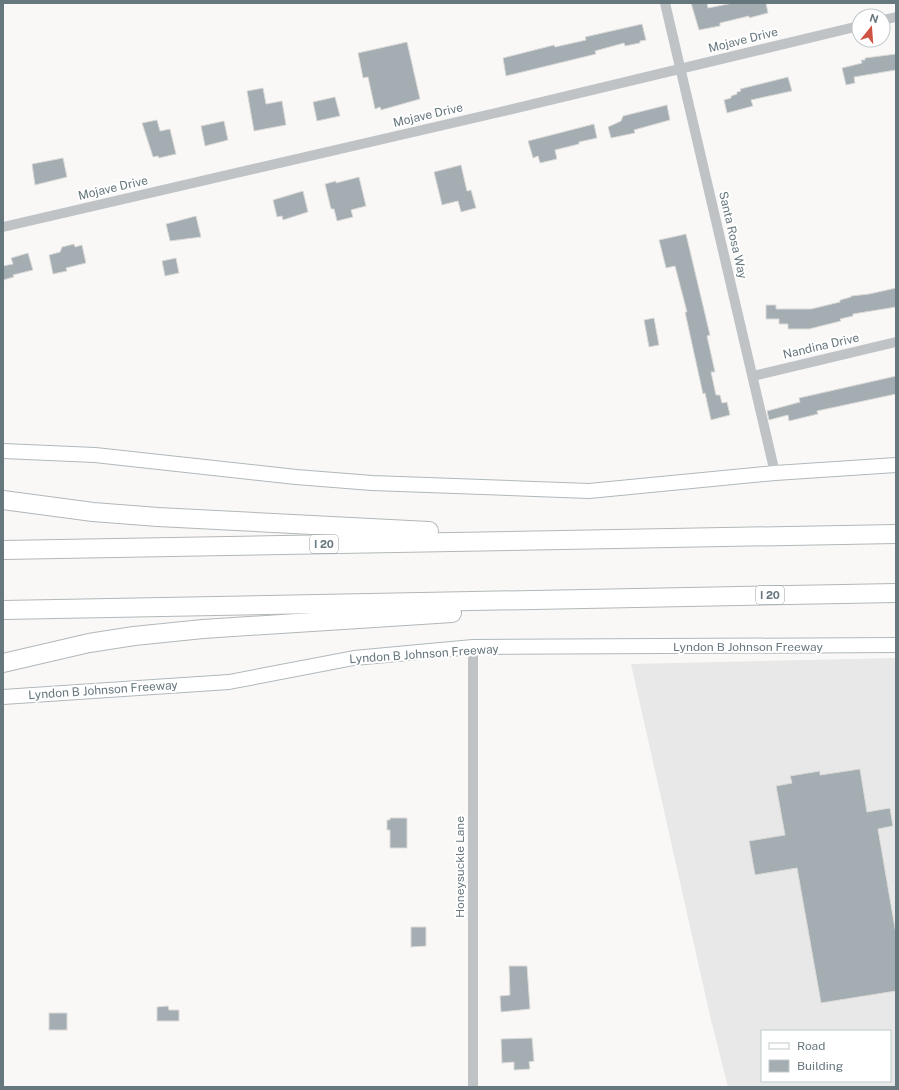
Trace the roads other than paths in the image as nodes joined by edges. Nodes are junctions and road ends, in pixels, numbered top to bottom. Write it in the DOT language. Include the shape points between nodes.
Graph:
graph roads {
  1 [pos="664,3"];
  2 [pos="851,28"];
  3 [pos="680,70"];
  4 [pos="3,227"];
  5 [pos="896,342"];
  6 [pos="753,376"];
  7 [pos="3,451"];
  8 [pos="896,465"];
  9 [pos="775,473"];
  10 [pos="3,500"];
  11 [pos="896,534"];
  12 [pos="646,538"];
  13 [pos="3,550"];
  14 [pos="896,593"];
  15 [pos="645,598"];
  16 [pos="3,610"];
  17 [pos="896,645"];
  18 [pos="473,647"];
  19 [pos="3,663"];
  20 [pos="3,697"];
  21 [pos="473,1087"];
  1 -- 3 [label="street, Santa Rosa Way"];
  2 -- 3 [label="street, Mojave Drive"];
  3 -- 4 [label="street, Mojave Drive"];
  3 -- 6 [label="street, Santa Rosa Way"];
  5 -- 6 [label="street, Nandina Drive"];
  6 -- 9 [label="street, Santa Rosa Way"];
  7 -- 9 [label="main road" via="95,455 372,483 589,491"];
  8 -- 9 [label="main road"];
  10 -- 12 [label="highway" via="93,512 242,522"];
  11 -- 12 [label="highway, I 20"];
  12 -- 13 [label="highway, I 20"];
  14 -- 15 [label="highway, I 20"];
  15 -- 16 [label="highway, I 20"];
  15 -- 19 [label="highway" via="202,629 134,636"];
  17 -- 18 [label="main road, Lyndon B Johnson Freeway"];
  18 -- 20 [label="main road, Lyndon B Johnson Freeway" via="354,658 229,682"];
  18 -- 21 [label="street, Honeysuckle Lane"];
}
